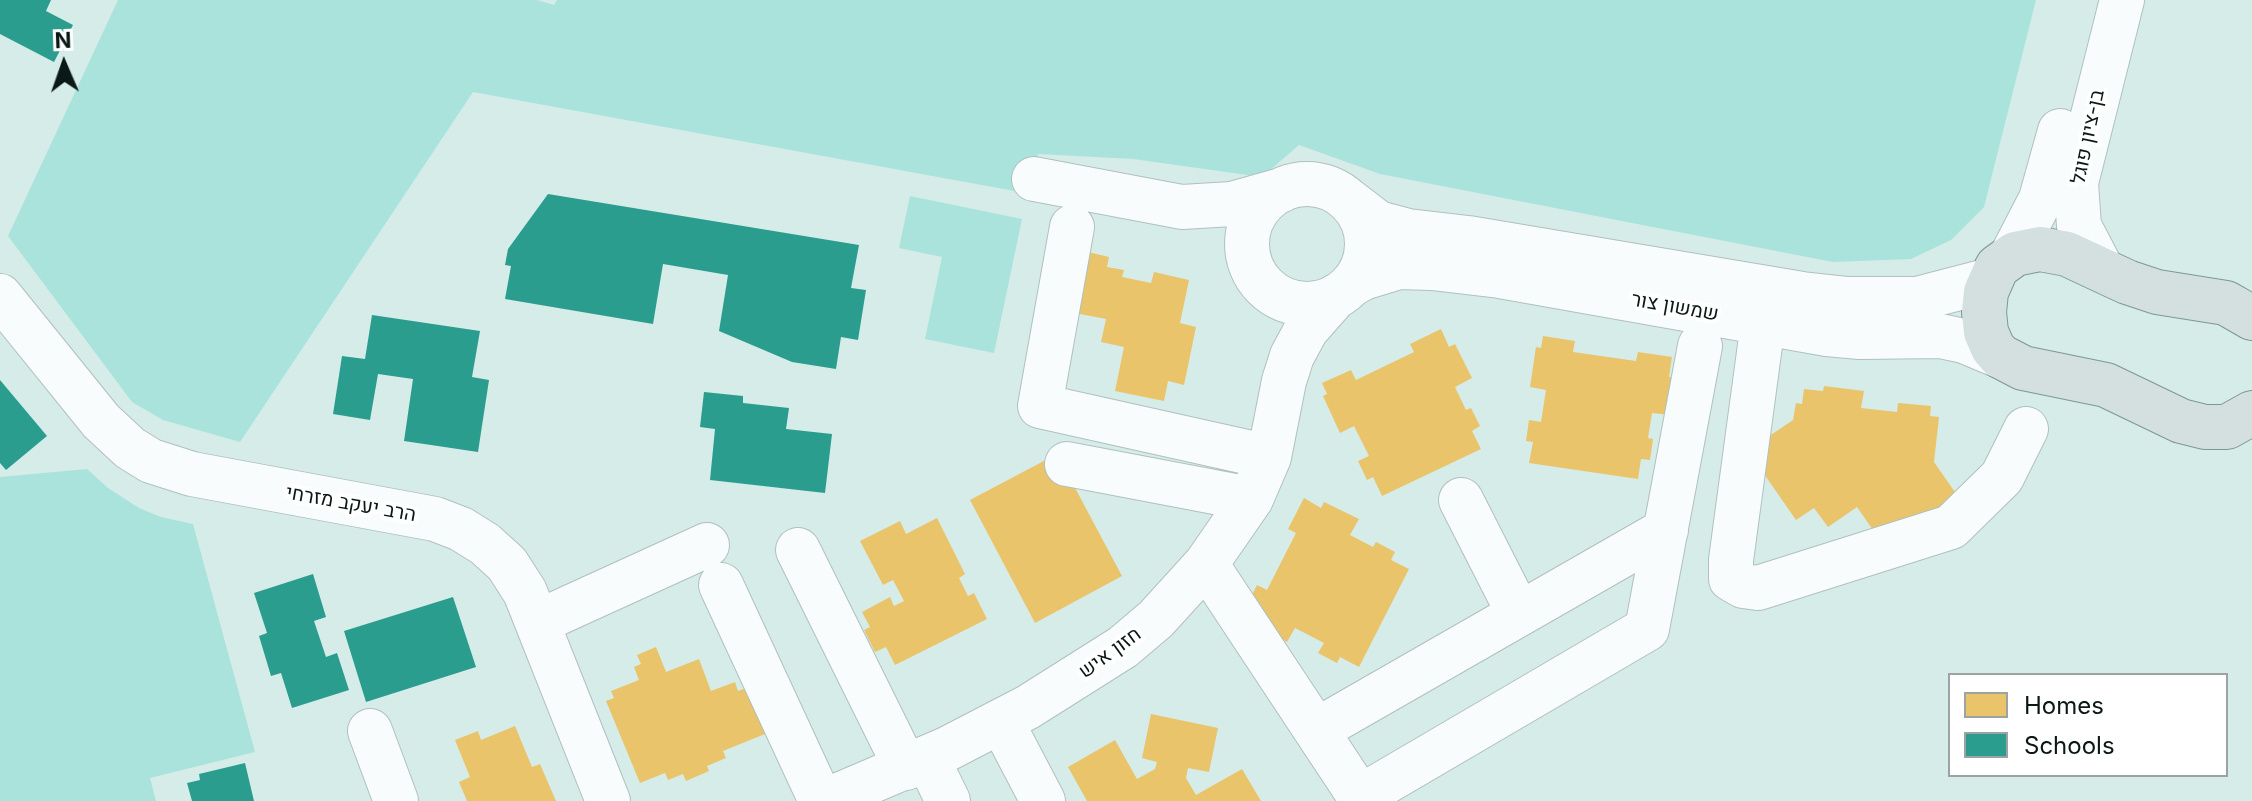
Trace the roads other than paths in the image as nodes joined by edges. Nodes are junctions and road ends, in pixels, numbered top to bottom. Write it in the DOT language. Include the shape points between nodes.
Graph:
graph roads {
  1 [pos="2092,0"];
  2 [pos="2122,0"];
  3 [pos="1034,179"];
  4 [pos="1282,190"];
  5 [pos="1348,200"];
  6 [pos="1182,207"];
  7 [pos="1072,227"];
  8 [pos="2001,268"];
  9 [pos="2102,270"];
  10 [pos="1254,274"];
  11 [pos="1344,291"];
  12 [pos="0,296"];
  13 [pos="2252,318"];
  14 [pos="1763,323"];
  15 [pos="1700,346"];
  16 [pos="2000,356"];
  17 [pos="1282,392"];
  18 [pos="2244,421"];
  19 [pos="2026,429"];
  20 [pos="1269,457"];
  21 [pos="1067,464"];
  22 [pos="1251,499"];
  23 [pos="1461,500"];
  24 [pos="1666,530"];
  25 [pos="798,550"];
  26 [pos="1206,564"];
  27 [pos="531,607"];
  28 [pos="1519,614"];
  29 [pos="1001,721"];
  30 [pos="1317,730"];
  31 [pos="370,731"];
  32 [pos="917,763"];
  33 [pos="396,801"];
  34 [pos="608,801"];
  35 [pos="823,801"];
  36 [pos="948,801"];
  37 [pos="1043,801"];
  1 -- 8 [label="street, בן-ציון פוגל" via="2049,174 2033,216"];
  2 -- 9 [label="street, בן-ציון פוגל" via="2076,183 2079,226"];
  3 -- 6 [label="street"];
  4 -- 5 [label="street" via="1315,185"];
  4 -- 6 [label="street" via="1232,204"];
  4 -- 10 [label="street" via="1262,203 1252,218 1246,246"];
  5 -- 8 [label="street, שמשון צור" via="1378,223 1408,231 1848,299 1917,299"];
  5 -- 11 [label="street" via="1363,223 1367,242 1365,261"];
  6 -- 10 [label="street" via="1224,232"];
  7 -- 20 [label="street" via="1040,406"];
  8 -- 9 [label="main road" via="2027,249 2053,250"];
  8 -- 16 [label="main road" via="1986,292 1984,322"];
  9 -- 13 [label="main road" via="2157,292 2226,303"];
  10 -- 11 [label="street" via="1273,294 1299,304 1319,303"];
  10 -- 17 [label="street, חזון איש" via="1277,339"];
  11 -- 14 [label="street, שמשון צור" via="1386,270 1411,266 1500,276"];
  11 -- 17 [label="street, חזון איש" via="1302,336"];
  12 -- 27 [label="street, הרב יעקב מזרחי" via="101,421 151,461 435,519 496,553"];
  14 -- 16 [label="street, שמשון צור" via="1860,337 1940,336"];
  14 -- 19 [label="street" via="1731,560 1731,579 1743,586 1758,588 1951,527 2002,477"];
  15 -- 24 [label="street"];
  16 -- 18 [label="main road" via="2031,370 2106,385 2191,424 2217,428"];
  17 -- 20 [label="street, חזון איש"];
  20 -- 22 [label="street, חזון איש"];
  21 -- 22 [label="street"];
  22 -- 26 [label="street, חזון איש"];
  23 -- 28 [label="street"];
  24 -- 28 [label="street"];
  24 -- 30 [label="street" via="1647,629 1360,797"];
  25 -- 32 [label="street"];
  26 -- 29 [label="street, חזון איש" via="1123,647"];
  26 -- 30 [label="street"];
  27 -- 34 [label="street, הרב יעקב מזרחי"];
  27 -- 35 [label="street" via="714,565"];
  28 -- 30 [label="street"];
  29 -- 32 [label="street, חזון איש"];
  29 -- 37 [label="street"];
  31 -- 33 [label="street"];
  32 -- 35 [label="street, חזון איש"];
  32 -- 36 [label="street"];
}
